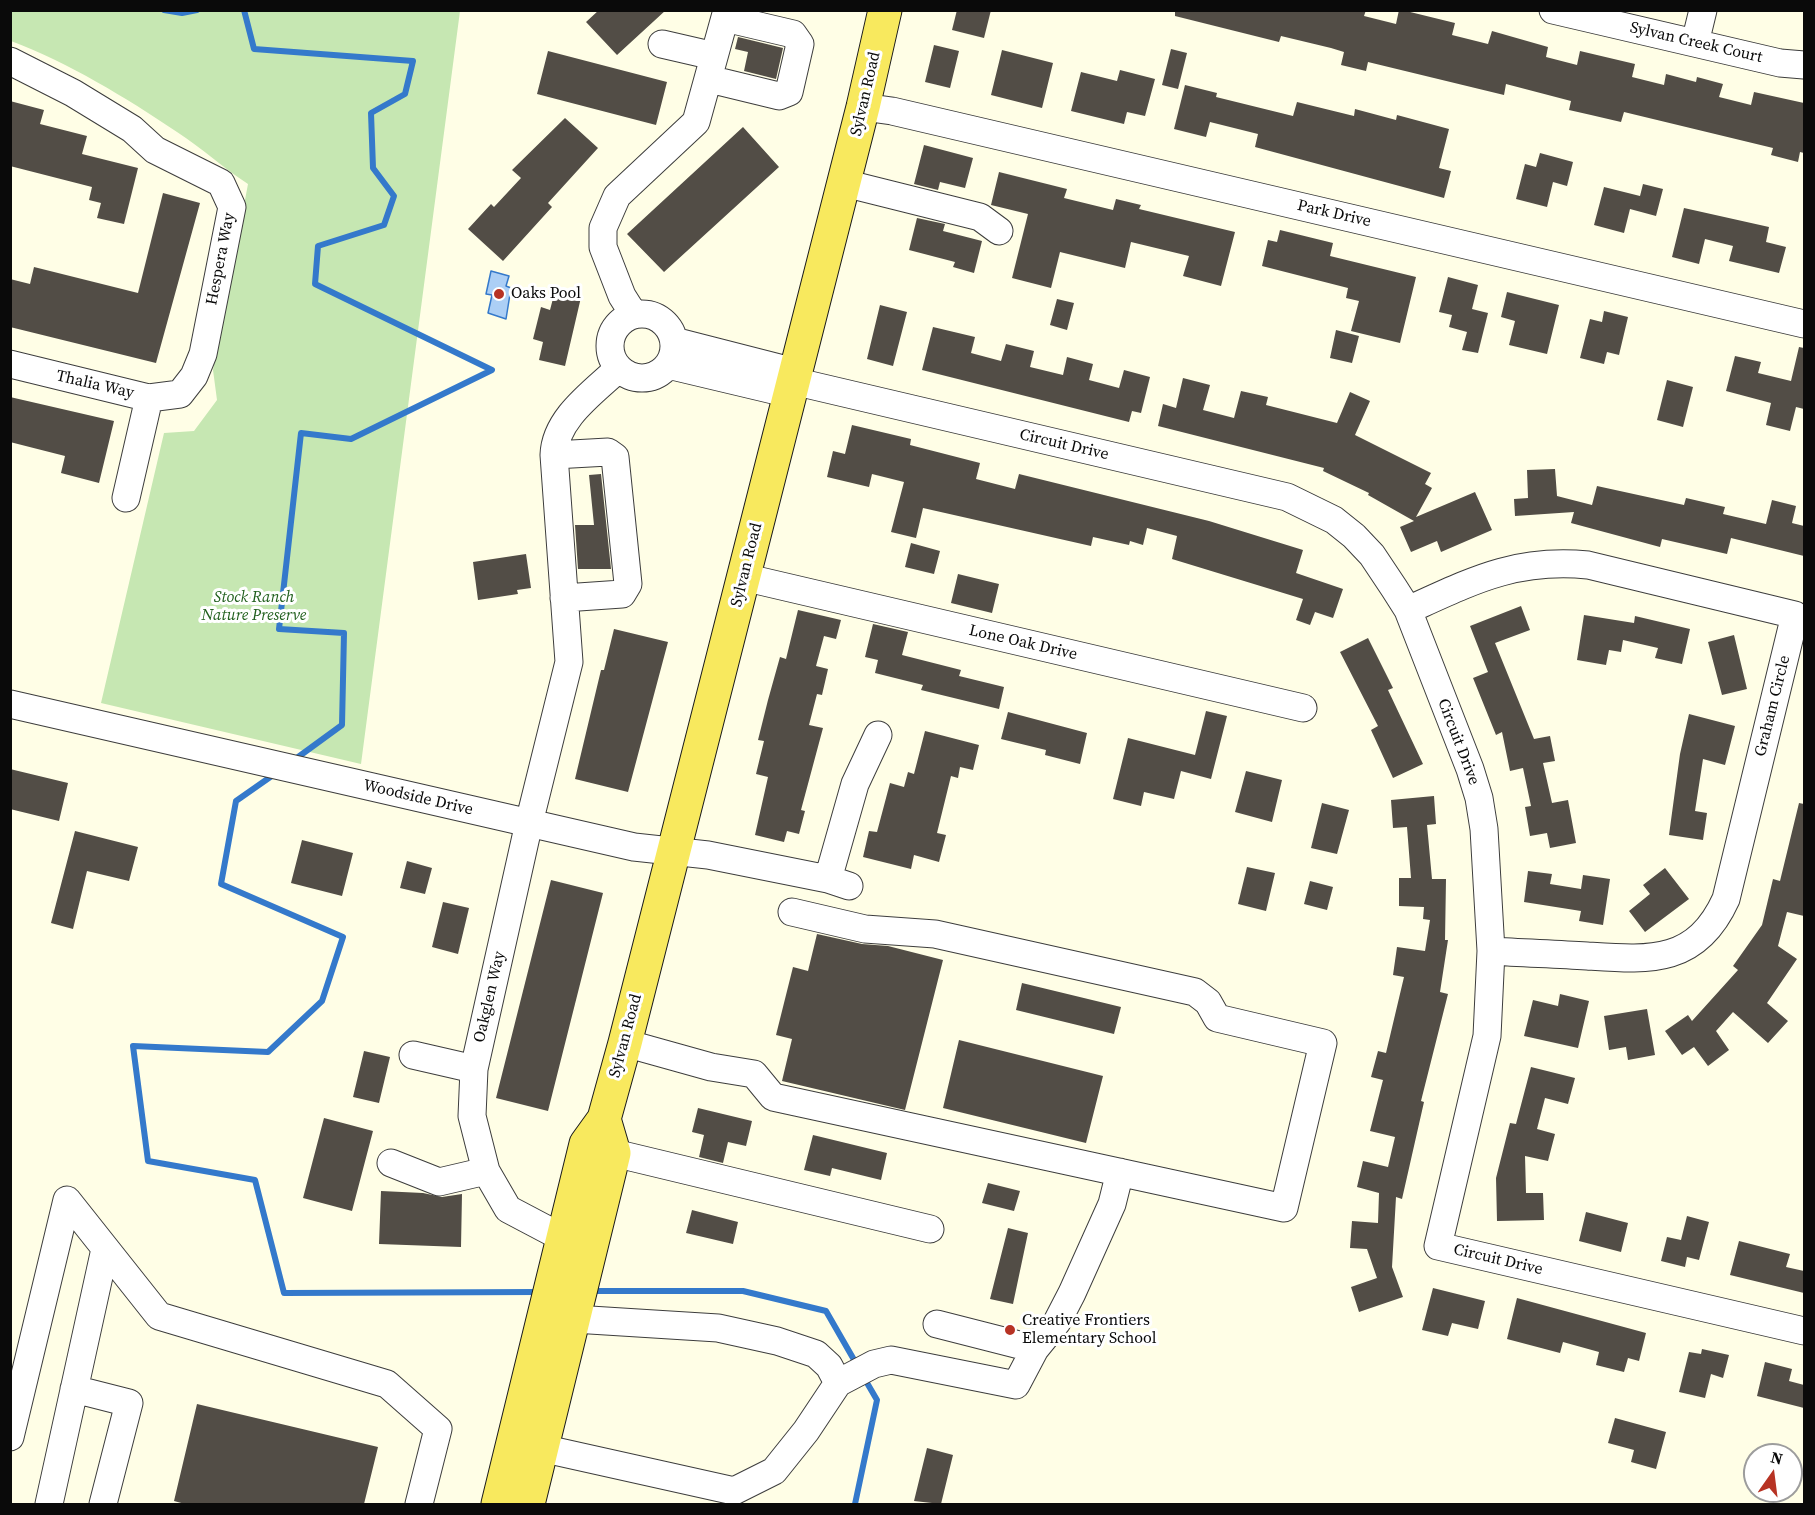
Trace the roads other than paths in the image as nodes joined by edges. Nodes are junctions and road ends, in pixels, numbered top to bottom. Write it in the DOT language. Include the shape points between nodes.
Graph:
graph roads {
  1 [pos="885,10"];
  2 [pos="1552,10"];
  3 [pos="1703,10"];
  4 [pos="726,14"];
  5 [pos="1581,14"];
  6 [pos="1695,43"];
  7 [pos="662,44"];
  8 [pos="10,61"];
  9 [pos="1804,65"];
  10 [pos="712,68"];
  11 [pos="863,107"];
  12 [pos="844,183"];
  13 [pos="999,231"];
  14 [pos="634,315"];
  15 [pos="1804,324"];
  16 [pos="671,353"];
  17 [pos="10,364"];
  18 [pos="618,368"];
  19 [pos="793,382"];
  20 [pos="180,394"];
  21 [pos="149,398"];
  22 [pos="554,455"];
  23 [pos="126,498"];
  24 [pos="743,577"];
  25 [pos="564,598"];
  26 [pos="1408,609"];
  27 [pos="10,704"];
  28 [pos="1303,708"];
  29 [pos="878,735"];
  30 [pos="529,824"];
  31 [pos="672,852"];
  32 [pos="792,912"];
  33 [pos="1491,951"];
  34 [pos="625,1043"];
  35 [pos="413,1055"];
  36 [pos="474,1069"];
  37 [pos="604,1119"];
  38 [pos="614,1153"];
  39 [pos="392,1163"];
  40 [pos="486,1171"];
  41 [pos="1120,1172"];
  42 [pos="930,1229"];
  43 [pos="563,1238"];
  44 [pos="105,1249"];
  45 [pos="567,1298"];
  46 [pos="937,1324"];
  47 [pos="1804,1331"];
  48 [pos="1035,1349"];
  49 [pos="853,1375"];
  50 [pos="74,1389"];
  51 [pos="10,1437"];
  52 [pos="541,1448"];
  53 [pos="49,1504"];
  54 [pos="103,1504"];
  55 [pos="419,1504"];
  56 [pos="498,1504"];
  57 [pos="528,1504"];
  1 -- 11 [label="main road, Sylvan Road"];
  2 -- 5 [label="street, Sylvan Creek Court"];
  3 -- 6 [label="street"];
  4 -- 10 [label="street"];
  4 -- 10 [label="street" via="793,34 800,44 789,92 779,96"];
  5 -- 6 [label="street, Sylvan Creek Court"];
  6 -- 9 [label="street, Sylvan Creek Court"];
  7 -- 10 [label="street"];
  8 -- 20 [label="street, Hespera Way" via="132,129 155,150 221,183 229,196 232,207 203,354 194,376"];
  10 -- 14 [label="street" via="696,122 617,196 608,211 603,247 622,296"];
  11 -- 12 [label="main road, Sylvan Road"];
  11 -- 15 [label="street, Park Drive"];
  12 -- 13 [label="street" via="980,217"];
  12 -- 19 [label="main road, Sylvan Road"];
  14 -- 16 [label="street" via="644,314 664,322"];
  14 -- 18 [label="street" via="624,319 611,336 611,356"];
  16 -- 18 [label="street" via="654,376 633,378"];
  16 -- 19 [label="street, Circuit Drive"];
  17 -- 21 [label="street, Thalia Way"];
  18 -- 22 [label="street, Oakglen Way" via="562,425"];
  19 -- 24 [label="main road, Sylvan Road"];
  19 -- 26 [label="street, Circuit Drive" via="1287,497 1326,516 1354,536 1372,555"];
  20 -- 21 [label="street, Thalia Way"];
  21 -- 23 [label="street"];
  22 -- 25 [label="street, Oakglen Way"];
  22 -- 25 [label="street" via="608,452 615,457 628,584 621,594"];
  24 -- 28 [label="street, Lone Oak Drive"];
  24 -- 31 [label="main road, Sylvan Road"];
  25 -- 30 [label="street, Oakglen Way" via="569,663"];
  26 -- 33 [label="street, Circuit Drive" via="1479,798"];
  26 -- 33 [label="street, Graham Circle" via="1506,569 1560,562 1795,615 1726,899 1712,924 1678,951 1651,959"];
  27 -- 30 [label="street, Woodside Drive"];
  29 -- 31 [label="street, Woodside Drive" via="855,784 838,883 708,855"];
  30 -- 31 [label="street, Woodside Drive"];
  30 -- 36 [label="street, Oakglen Way"];
  31 -- 34 [label="main road, Sylvan Road"];
  32 -- 41 [label="street" via="865,929 935,934 1195,992 1208,1002 1217,1018 1323,1043 1284,1208"];
  33 -- 47 [label="street, Circuit Drive" via="1487,1036 1438,1246"];
  34 -- 37 [label="main road, Sylvan Road"];
  34 -- 41 [label="street" via="711,1067 754,1074 773,1097"];
  35 -- 36 [label="street"];
  36 -- 40 [label="street, Oakglen Way" via="472,1116"];
  37 -- 38 [label="main road, Sylvan Road"];
  37 -- 43 [label="main road, Sylvan Road" via="585,1144"];
  38 -- 42 [label="street"];
  38 -- 45 [label="main road, Sylvan Road"];
  39 -- 40 [label="street" via="439,1182"];
  40 -- 43 [label="street, Oakglen Way" via="508,1209"];
  41 -- 48 [label="street" via="1112,1204 1072,1293 1057,1322"];
  43 -- 45 [label="main road, Sylvan Road"];
  44 -- 50 [label="street"];
  44 -- 51 [label="street" via="67,1200"];
  44 -- 55 [label="street" via="159,1316 387,1384 438,1429"];
  45 -- 49 [label="street" via="777,1341 816,1354 829,1366"];
  45 -- 52 [label="main road, Sylvan Road"];
  45 -- 56 [label="main road, Sylvan Road"];
  46 -- 48 [label="street"];
  48 -- 49 [label="street" via="1016,1385 891,1360"];
  49 -- 52 [label="street" via="774,1471 734,1491"];
  50 -- 53 [label="street"];
  50 -- 54 [label="street" via="129,1403"];
  52 -- 57 [label="main road, Sylvan Road"];
}
